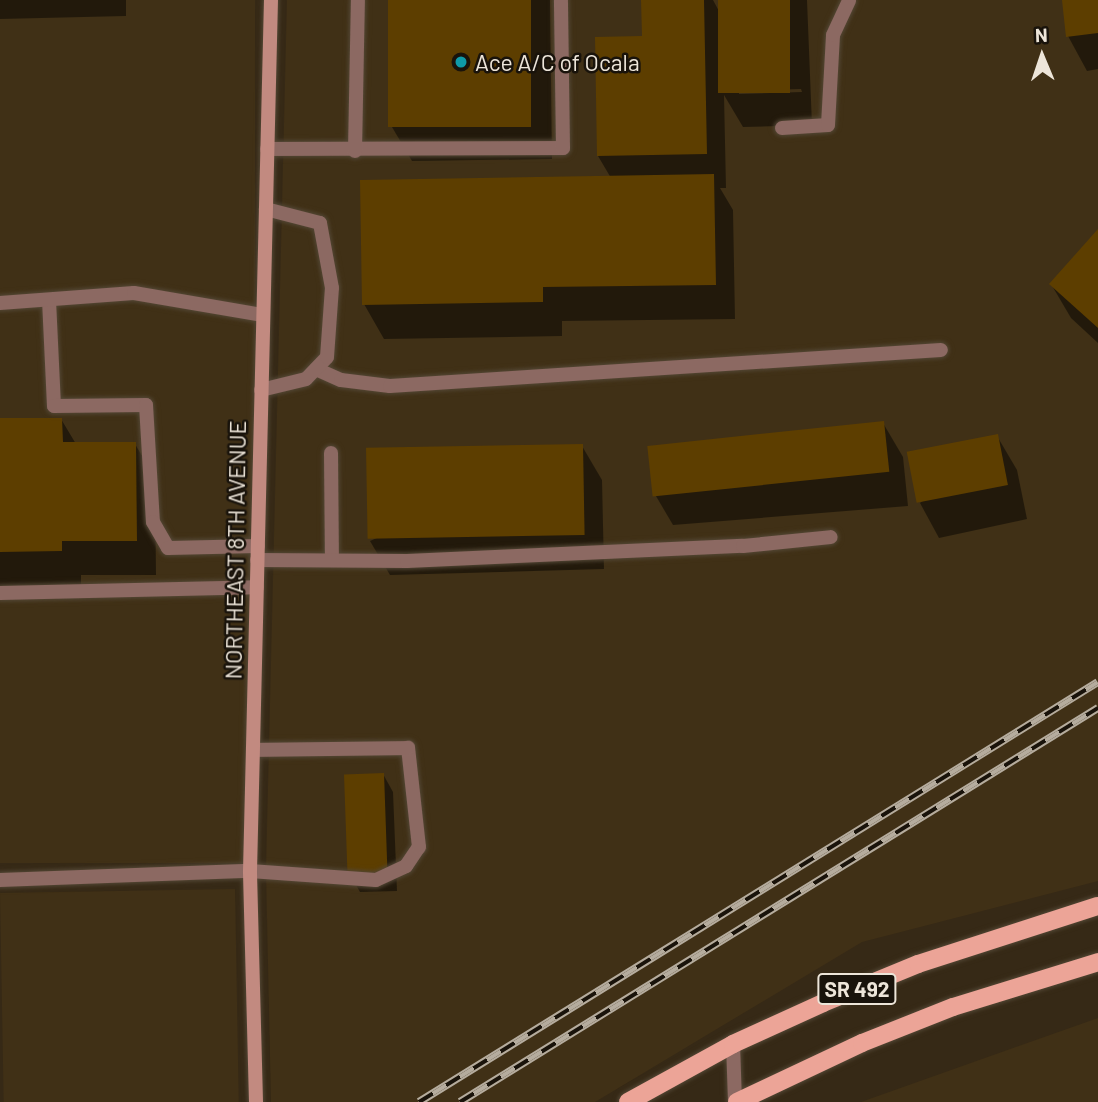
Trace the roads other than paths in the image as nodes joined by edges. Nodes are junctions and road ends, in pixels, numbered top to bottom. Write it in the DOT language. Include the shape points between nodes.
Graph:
graph roads {
  1 [pos="271,0"];
  2 [pos="358,0"];
  3 [pos="561,0"];
  4 [pos="849,0"];
  5 [pos="782,128"];
  6 [pos="267,149"];
  7 [pos="355,151"];
  8 [pos="266,209"];
  9 [pos="49,300"];
  10 [pos="0,303"];
  11 [pos="264,315"];
  12 [pos="941,350"];
  13 [pos="316,369"];
  14 [pos="261,390"];
  15 [pos="331,453"];
  16 [pos="831,537"];
  17 [pos="258,553"];
  18 [pos="332,559"];
  19 [pos="257,587"];
  20 [pos="0,593"];
  21 [pos="253,750"];
  22 [pos="250,870"];
  23 [pos="0,880"];
  24 [pos="1098,906"];
  25 [pos="1098,962"];
  26 [pos="733,1044"];
  27 [pos="256,1102"];
  28 [pos="628,1102"];
  29 [pos="736,1102"];
  1 -- 6 [label="main road, NORTHEAST 8TH AVENUE"];
  2 -- 7 [label="street"];
  3 -- 7 [label="street" via="563,148"];
  4 -- 5 [label="street" via="834,35 828,125"];
  6 -- 7 [label="street"];
  6 -- 8 [label="main road, NORTHEAST 8TH AVENUE"];
  8 -- 11 [label="main road, NORTHEAST 8TH AVENUE"];
  8 -- 13 [label="street" via="320,223 332,289 327,357"];
  9 -- 10 [label="street"];
  9 -- 11 [label="street" via="134,293"];
  9 -- 17 [label="street" via="54,406 146,405 153,522 168,548"];
  11 -- 14 [label="main road, NORTHEAST 8TH AVENUE"];
  12 -- 13 [label="street" via="390,386 341,380"];
  13 -- 14 [label="street" via="306,379"];
  14 -- 17 [label="main road, NORTHEAST 8TH AVENUE"];
  15 -- 18 [label="street"];
  16 -- 18 [label="street" via="743,547 421,561"];
  17 -- 18 [label="street"];
  17 -- 19 [label="main road, NORTHEAST 8TH AVENUE"];
  19 -- 20 [label="street"];
  19 -- 21 [label="main road, NORTHEAST 8TH AVENUE"];
  21 -- 22 [label="main road, NORTHEAST 8TH AVENUE"];
  21 -- 22 [label="street" via="408,748 419,847 406,866 376,880"];
  22 -- 23 [label="street"];
  22 -- 27 [label="main road, NORTHEAST 8TH AVENUE"];
  24 -- 26 [label="main road, SR 492" via="918,964"];
  25 -- 29 [label="main road, SR 492" via="953,1007 862,1043"];
  26 -- 28 [label="main road, SR 492"];
  26 -- 29 [label="street"];
}
